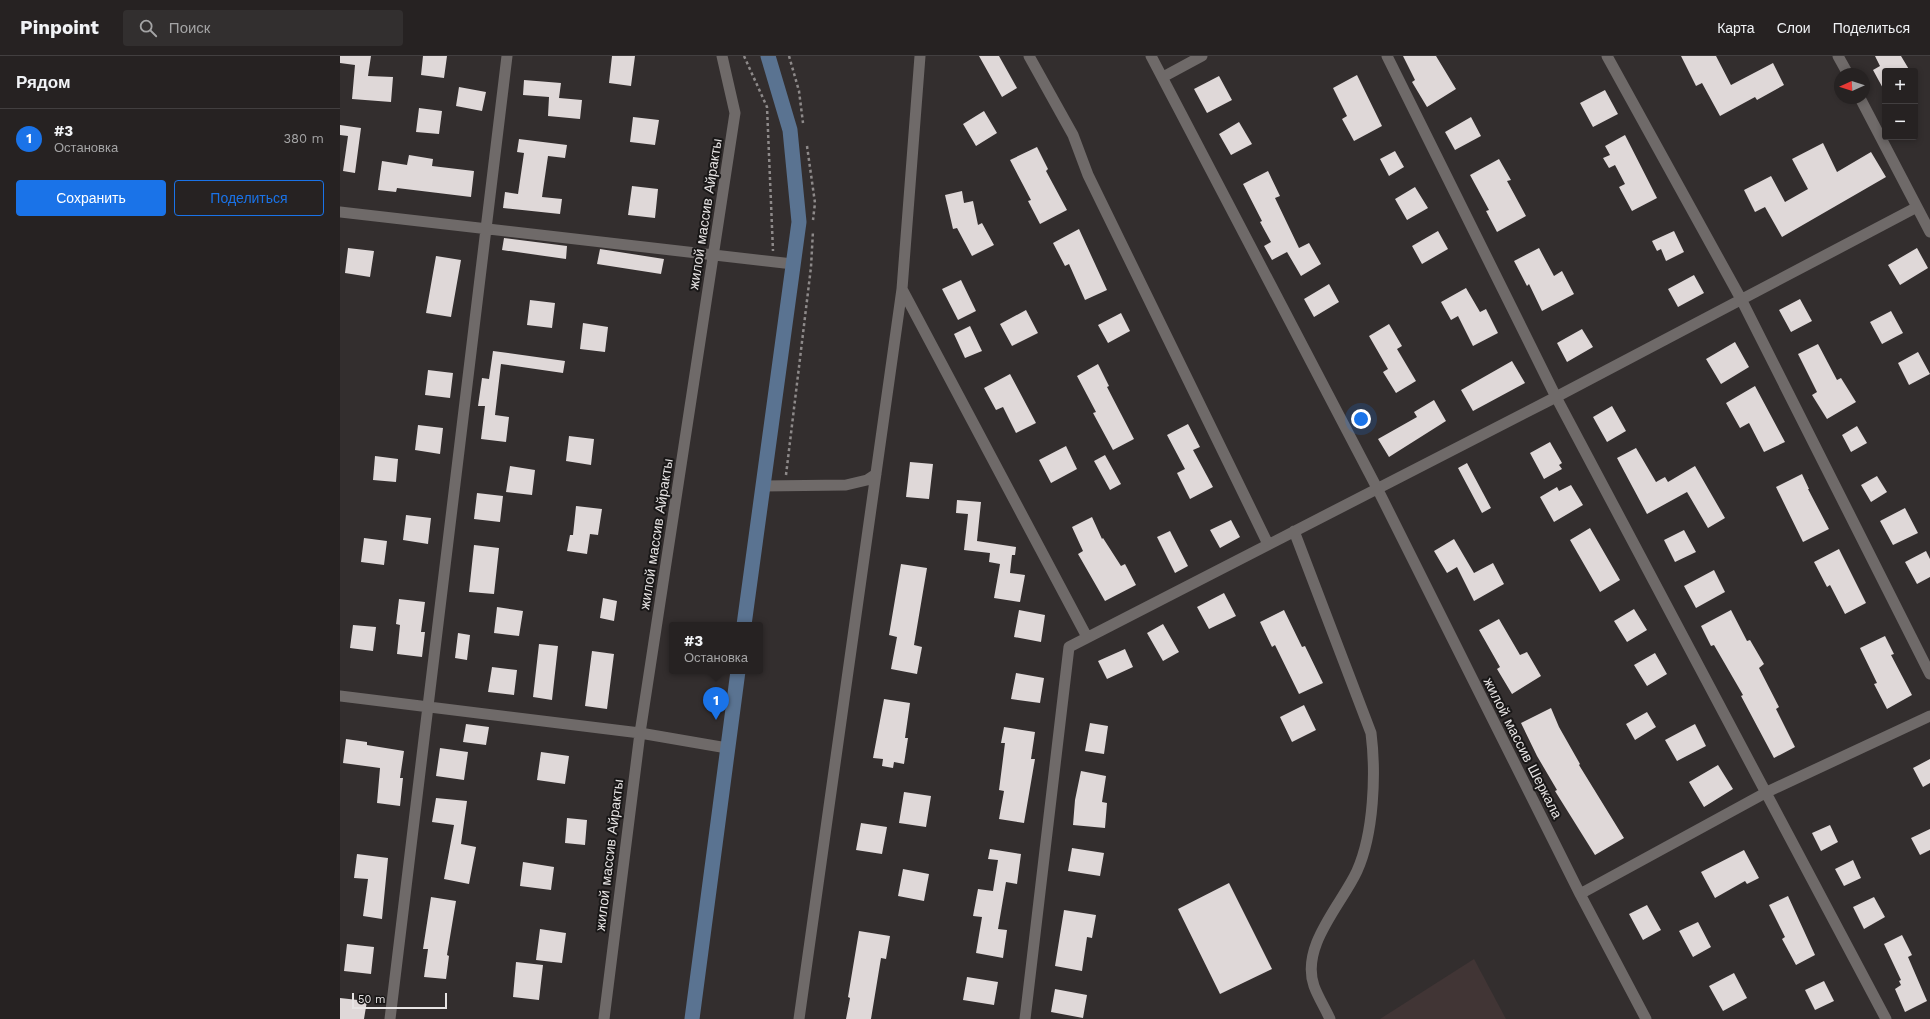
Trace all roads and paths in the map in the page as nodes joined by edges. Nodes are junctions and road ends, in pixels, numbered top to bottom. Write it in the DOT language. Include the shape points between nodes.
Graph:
graph roads {
  1 [pos="507,56"];
  2 [pos="722,56"];
  3 [pos="744,56"];
  4 [pos="768,56"];
  5 [pos="920,56"];
  6 [pos="1029,56"];
  7 [pos="1151,56"];
  8 [pos="1202,56"];
  9 [pos="1387,56"];
  10 [pos="1606,56"];
  11 [pos="1838,56"];
  12 [pos="1845,68"];
  13 [pos="1162,77"];
  14 [pos="1863,104"];
  15 [pos="1917,207"];
  16 [pos="340,212"];
  17 [pos="487,230"];
  18 [pos="1930,232"];
  19 [pos="714,255"];
  20 [pos="773,262"];
  21 [pos="793,264"];
  22 [pos="902,289"];
  23 [pos="1741,300"];
  24 [pos="1556,397"];
  25 [pos="876,474"];
  26 [pos="763,486"];
  27 [pos="1377,488"];
  28 [pos="1294,531"];
  29 [pos="1268,544"];
  30 [pos="744,622"];
  31 [pos="1088,637"];
  32 [pos="738,674"];
  33 [pos="1930,674"];
  34 [pos="340,696"];
  35 [pos="428,707"];
  36 [pos="1930,716"];
  37 [pos="640,733"];
  38 [pos="727,748"];
  39 [pos="1767,792"];
  40 [pos="1580,894"];
  41 [pos="390,1019"];
  42 [pos="604,1019"];
  43 [pos="692,1019"];
  44 [pos="799,1019"];
  45 [pos="1025,1019"];
  46 [pos="1330,1019"];
  47 [pos="1646,1019"];
  48 [pos="1886,1019"];
  1 -- 17 [label="street"];
  2 -- 19 [label="street, жилой массив Айракты" via="735,113"];
  3 -- 20 [label="path" via="767,107"];
  4 -- 21 [label="main road" via="790,130 799,222"];
  5 -- 22 [label="street"];
  6 -- 29 [label="street" via="1073,135 1088,175"];
  7 -- 13 [label="street, жилой массив Шеркала"];
  8 -- 13 [label="street"];
  9 -- 24 [label="street"];
  10 -- 23 [label="street"];
  11 -- 12 [label="street"];
  13 -- 27 [label="street, жилой массив Шеркала"];
  14 -- 15 [label="street"];
  15 -- 18 [label="street"];
  15 -- 23 [label="street"];
  16 -- 17 [label="street"];
  17 -- 19 [label="street"];
  17 -- 35 [label="street"];
  19 -- 20 [label="street"];
  19 -- 37 [label="street, жилой массив Айракты"];
  20 -- 21 [label="street"];
  21 -- 26 [label="main road"];
  22 -- 25 [label="street"];
  22 -- 31 [label="street"];
  23 -- 24 [label="street"];
  23 -- 33 [label="street"];
  24 -- 27 [label="street"];
  24 -- 39 [label="street"];
  25 -- 26 [label="street" via="867,480 846,485"];
  25 -- 44 [label="street"];
  26 -- 30 [label="main road"];
  27 -- 28 [label="street"];
  27 -- 40 [label="street, жилой массив Шеркала"];
  28 -- 29 [label="street"];
  28 -- 46 [label="street" via="1371,733 1374,761 1368,836 1357,870 1325,924 1316,946 1311,970 1314,986"];
  29 -- 31 [label="street"];
  31 -- 45 [label="street" via="1069,647"];
  32 -- 38 [label="main road"];
  34 -- 35 [label="street"];
  35 -- 37 [label="street"];
  35 -- 41 [label="street"];
  36 -- 39 [label="street"];
  37 -- 38 [label="street"];
  37 -- 42 [label="street, жилой массив Айракты"];
  38 -- 43 [label="main road"];
  39 -- 40 [label="street"];
  39 -- 48 [label="street"];
  40 -- 47 [label="street, жилой массив Шеркала"];
}
